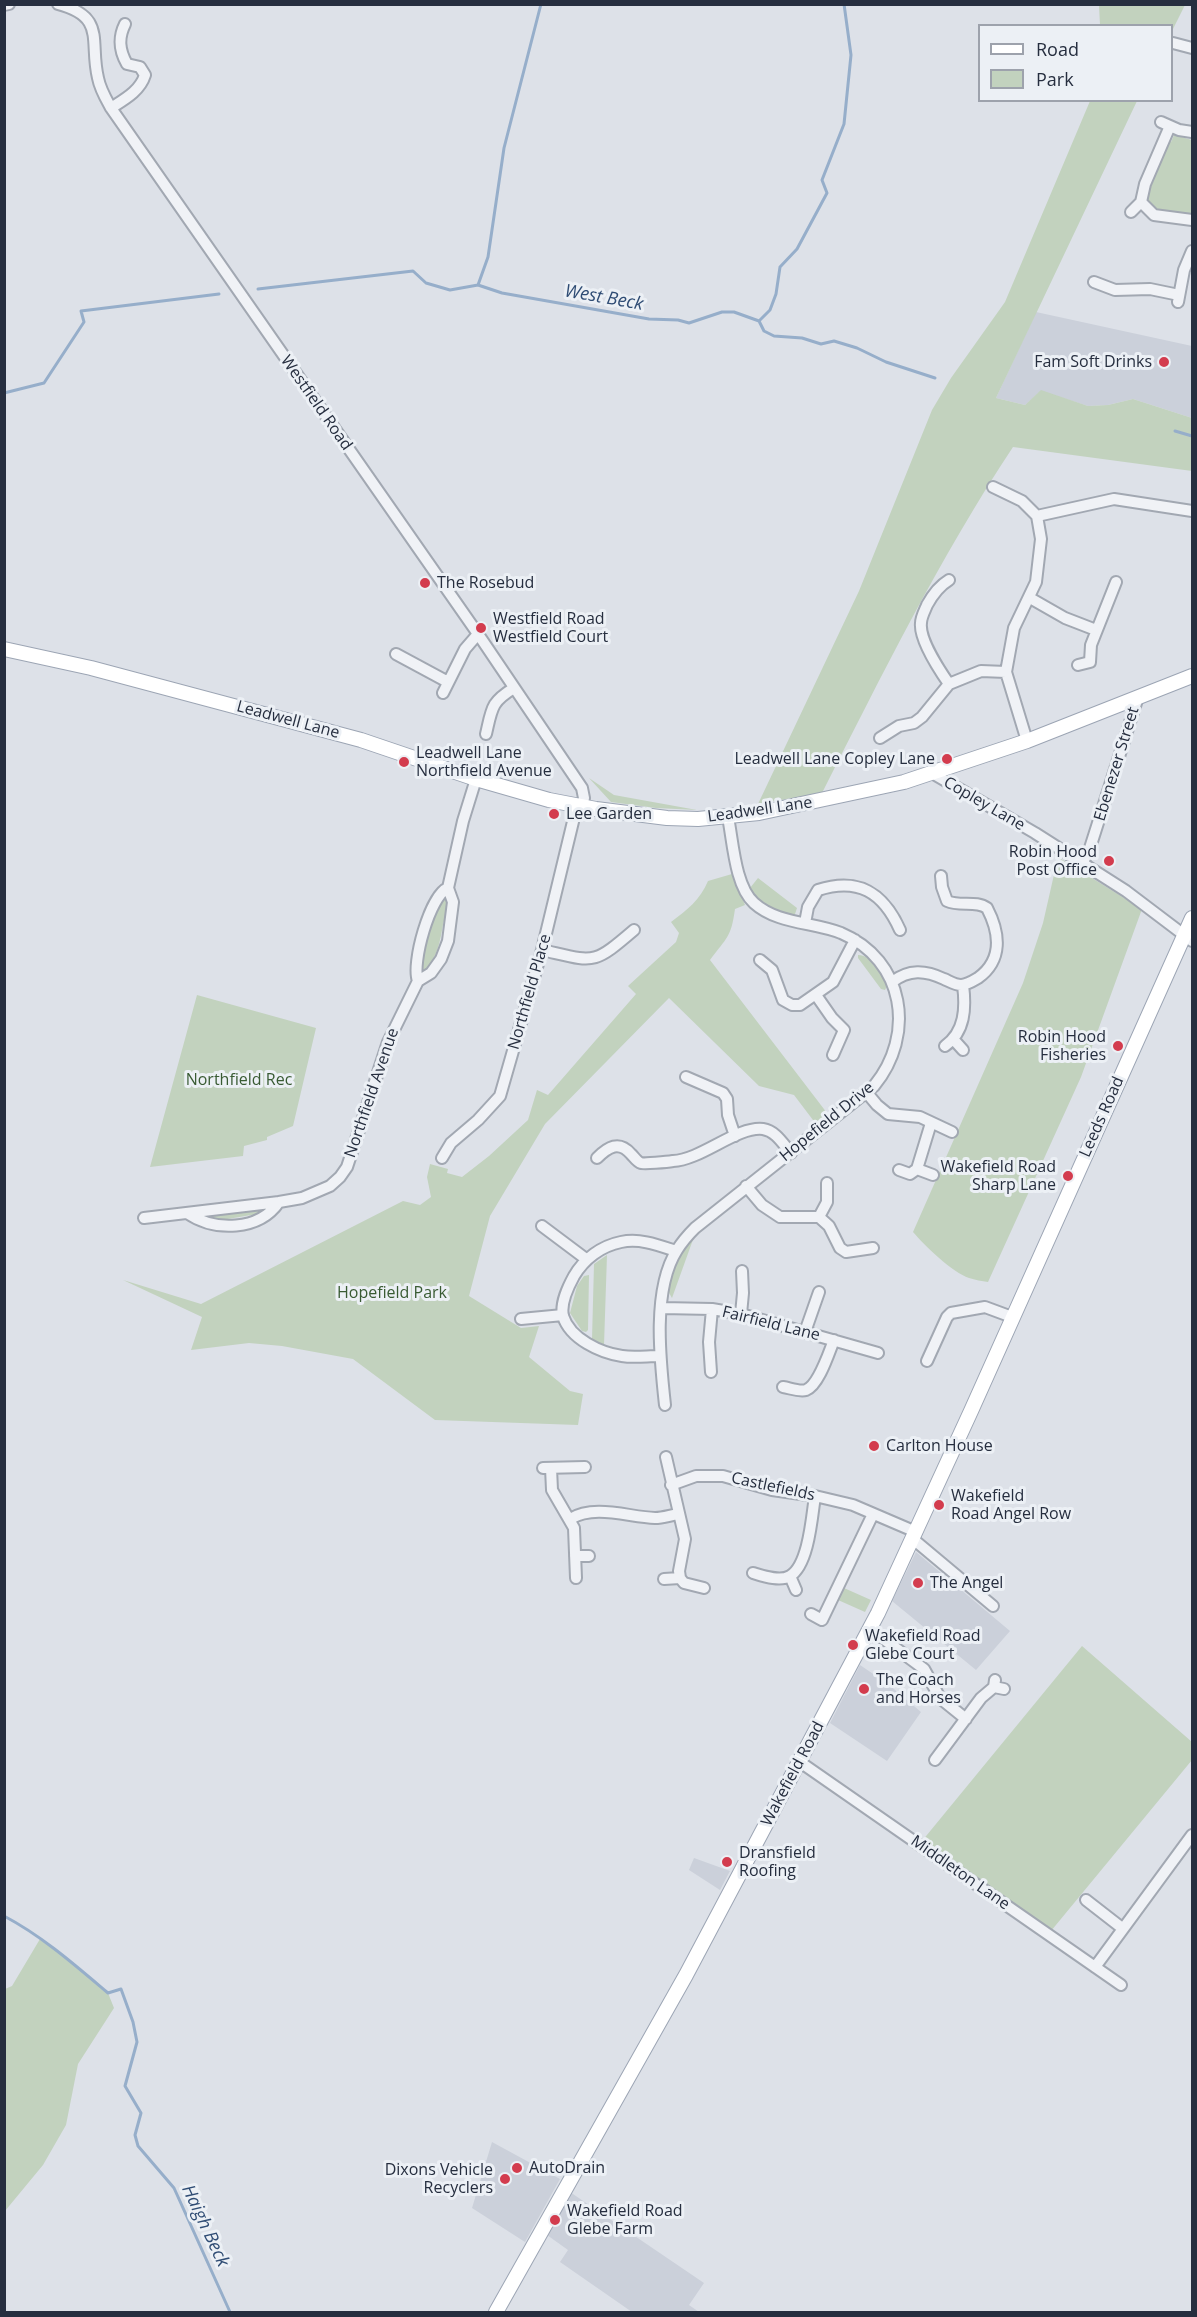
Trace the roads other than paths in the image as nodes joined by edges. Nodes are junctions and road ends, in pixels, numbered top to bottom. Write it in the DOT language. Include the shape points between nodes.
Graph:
graph roads {
  1 [pos="58,4"];
  2 [pos="125,24"];
  3 [pos="1173,43"];
  4 [pos="1192,48"];
  5 [pos="111,108"];
  6 [pos="1192,132"];
  7 [pos="1141,202"];
  8 [pos="1131,212"];
  9 [pos="1192,220"];
  10 [pos="1192,251"];
  11 [pos="1094,282"];
  12 [pos="993,487"];
  13 [pos="1192,511"];
  14 [pos="1037,516"];
  15 [pos="949,580"];
  16 [pos="1116,582"];
  17 [pos="1030,598"];
  18 [pos="1096,630"];
  19 [pos="478,634"];
  20 [pos="4,649"];
  21 [pos="396,654"];
  22 [pos="1078,665"];
  23 [pos="1006,672"];
  24 [pos="1192,676"];
  25 [pos="448,682"];
  26 [pos="949,684"];
  27 [pos="514,688"];
  28 [pos="443,693"];
  29 [pos="1138,697"];
  30 [pos="486,734"];
  31 [pos="880,738"];
  32 [pos="1027,741"];
  33 [pos="932,773"];
  34 [pos="476,779"];
  35 [pos="580,806"];
  36 [pos="728,817"];
  37 [pos="1082,864"];
  38 [pos="941,876"];
  39 [pos="448,888"];
  40 [pos="1192,918"];
  41 [pos="805,923"];
  42 [pos="634,930"];
  43 [pos="900,930"];
  44 [pos="1188,938"];
  45 [pos="855,940"];
  46 [pos="542,950"];
  47 [pos="760,960"];
  48 [pos="417,981"];
  49 [pos="892,982"];
  50 [pos="963,985"];
  51 [pos="816,995"];
  52 [pos="963,1050"];
  53 [pos="833,1055"];
  54 [pos="686,1077"];
  55 [pos="867,1093"];
  56 [pos="931,1123"];
  57 [pos="952,1132"];
  58 [pos="735,1136"];
  59 [pos="791,1153"];
  60 [pos="695,1155"];
  61 [pos="442,1158"];
  62 [pos="597,1158"];
  63 [pos="700,1167"];
  64 [pos="917,1169"];
  65 [pos="902,1175"];
  66 [pos="933,1175"];
  67 [pos="827,1183"];
  68 [pos="746,1186"];
  69 [pos="279,1202"];
  70 [pos="188,1213"];
  71 [pos="819,1217"];
  72 [pos="144,1218"];
  73 [pos="542,1226"];
  74 [pos="873,1248"];
  75 [pos="676,1251"];
  76 [pos="586,1259"];
  77 [pos="742,1270"];
  78 [pos="819,1292"];
  79 [pos="662,1308"];
  80 [pos="712,1310"];
  81 [pos="741,1314"];
  82 [pos="563,1315"];
  83 [pos="1012,1317"];
  84 [pos="521,1319"];
  85 [pos="805,1332"];
  86 [pos="834,1340"];
  87 [pos="878,1353"];
  88 [pos="659,1356"];
  89 [pos="927,1361"];
  90 [pos="711,1372"];
  91 [pos="783,1387"];
  92 [pos="664,1405"];
  93 [pos="666,1457"];
  94 [pos="585,1467"];
  95 [pos="671,1485"];
  96 [pos="815,1496"];
  97 [pos="679,1514"];
  98 [pos="873,1514"];
  99 [pos="570,1519"];
  100 [pos="914,1536"];
  101 [pos="575,1556"];
  102 [pos="589,1556"];
  103 [pos="753,1573"];
  104 [pos="790,1576"];
  105 [pos="576,1578"];
  106 [pos="680,1578"];
  107 [pos="664,1579"];
  108 [pos="704,1588"];
  109 [pos="796,1590"];
  110 [pos="993,1606"];
  111 [pos="810,1614"];
  112 [pos="870,1629"];
  113 [pos="997,1686"];
  114 [pos="966,1719"];
  115 [pos="936,1737"];
  116 [pos="945,1745"];
  117 [pos="935,1760"];
  118 [pos="800,1762"];
  119 [pos="1192,1835"];
  120 [pos="1086,1900"];
  121 [pos="1122,1928"];
  122 [pos="1095,1967"];
  123 [pos="1120,1985"];
  124 [pos="495,2313"];
  1 -- 5 [label="street, Westfield Road" via="86,17 94,33 98,80"];
  2 -- 5 [label="street" via="120,34 121,53 127,63 140,67 145,75 132,95"];
  3 -- 4 [label="street"];
  5 -- 19 [label="street, Westfield Road"];
  6 -- 7 [label="street" via="1166,124"];
  7 -- 8 [label="street"];
  7 -- 9 [label="street" via="1154,215"];
  10 -- 11 [label="street" via="1179,298 1150,289 1115,290"];
  12 -- 14 [label="street" via="1022,501"];
  13 -- 14 [label="street" via="1114,499"];
  14 -- 17 [label="street" via="1040,564"];
  15 -- 26 [label="street" via="932,597 920,624"];
  16 -- 18 [label="street"];
  17 -- 18 [label="street"];
  17 -- 23 [label="street" via="1014,628"];
  18 -- 22 [label="street" via="1090,662"];
  19 -- 25 [label="street"];
  19 -- 27 [label="street, Westfield Road"];
  20 -- 34 [label="main road, Leadwell Lane" via="351,737"];
  21 -- 25 [label="street"];
  23 -- 26 [label="street" via="981,671"];
  23 -- 32 [label="street"];
  24 -- 29 [label="main road, Leadwell Lane"];
  25 -- 28 [label="street"];
  26 -- 31 [label="street" via="922,717"];
  27 -- 30 [label="street" via="498,698"];
  27 -- 35 [label="street, Westfield Road" via="582,788 584,798"];
  29 -- 32 [label="main road, Leadwell Lane"];
  29 -- 37 [label="street, Ebenezer Street"];
  32 -- 33 [label="main road, Leadwell Lane"];
  33 -- 36 [label="main road, Leadwell Lane" via="852,794"];
  33 -- 37 [label="street, Copley Lane"];
  34 -- 35 [label="main road, Leadwell Lane"];
  34 -- 39 [label="street, Northfield Avenue"];
  35 -- 36 [label="main road, Leadwell Lane" via="667,818"];
  35 -- 46 [label="street, Northfield Place"];
  36 -- 41 [label="street, Hopefield Drive" via="747,896 766,912"];
  37 -- 44 [label="street, Copley Lane"];
  38 -- 50 [label="street" via="947,901 983,905 996,930 998,943 992,964"];
  39 -- 48 [label="street, Northfield Avenue" via="435,902 424,931 416,965"];
  39 -- 48 [label="street, Northfield Avenue" via="453,902 448,941 431,973"];
  40 -- 44 [label="main road, Leeds Road"];
  41 -- 43 [label="street" via="808,907 818,890 838,885 862,887 875,895 898,913"];
  41 -- 45 [label="street, Hopefield Drive"];
  42 -- 46 [label="street" via="607,953 593,959"];
  44 -- 83 [label="main road, Leeds Road"];
  45 -- 49 [label="street, Hopefield Drive" via="879,962"];
  45 -- 51 [label="street" via="833,982"];
  46 -- 61 [label="street, Northfield Place" via="500,1096 451,1143"];
  47 -- 51 [label="street" via="772,970 783,1000 800,1005"];
  48 -- 69 [label="street, Northfield Avenue" via="388,1042 347,1167 330,1186 302,1198"];
  49 -- 50 [label="street" via="911,972 923,972"];
  49 -- 55 [label="street, Hopefield Drive" via="900,1017 898,1040 890,1064"];
  50 -- 52 [label="street" via="965,1001 960,1029 949,1043"];
  51 -- 53 [label="street" via="844,1030"];
  54 -- 58 [label="street" via="723,1093"];
  55 -- 56 [label="street" via="888,1114 908,1114"];
  55 -- 59 [label="street, Hopefield Drive"];
  56 -- 57 [label="street"];
  56 -- 64 [label="street"];
  58 -- 59 [label="street" via="764,1129 778,1137"];
  58 -- 60 [label="street"];
  59 -- 68 [label="street, Hopefield Drive"];
  60 -- 62 [label="street" via="643,1164 628,1150 612,1146"];
  60 -- 63 [label="street"];
  64 -- 65 [label="street"];
  64 -- 66 [label="street"];
  67 -- 71 [label="street" via="827,1202"];
  68 -- 71 [label="street" via="762,1205 780,1216"];
  68 -- 75 [label="street, Hopefield Drive" via="694,1228"];
  69 -- 70 [label="street, Northfield Avenue"];
  69 -- 70 [label="street, Northfield Avenue" via="272,1213 236,1226 204,1222"];
  70 -- 72 [label="street, Northfield Avenue"];
  71 -- 74 [label="street" via="846,1252"];
  73 -- 76 [label="street"];
  75 -- 76 [label="street" via="639,1241 621,1242"];
  75 -- 79 [label="street, Hopefield Drive" via="664,1285"];
  76 -- 82 [label="street" via="568,1287"];
  77 -- 81 [label="street"];
  78 -- 85 [label="street"];
  79 -- 80 [label="street, Fairfield Lane"];
  79 -- 88 [label="street, Hopefield Drive"];
  80 -- 81 [label="street, Fairfield Lane"];
  80 -- 90 [label="street"];
  81 -- 85 [label="street, Fairfield Lane"];
  82 -- 84 [label="street"];
  82 -- 88 [label="street" via="576,1334 605,1352"];
  83 -- 89 [label="street" via="985,1307 951,1313"];
  83 -- 100 [label="main road, Wakefield Road"];
  85 -- 86 [label="street, Fairfield Lane"];
  86 -- 87 [label="street, Fairfield Lane"];
  86 -- 91 [label="street" via="810,1388"];
  88 -- 92 [label="street, Hopefield Drive"];
  93 -- 95 [label="street"];
  94 -- 99 [label="street" via="547,1468 552,1490"];
  95 -- 96 [label="street, Castlefields" via="696,1476 723,1476 772,1490"];
  95 -- 97 [label="street"];
  96 -- 98 [label="street, Castlefields"];
  96 -- 104 [label="street" via="807,1546"];
  97 -- 99 [label="street" via="657,1518 589,1512"];
  97 -- 106 [label="street" via="685,1539"];
  98 -- 100 [label="street, Castlefields"];
  98 -- 111 [label="street" via="822,1620"];
  99 -- 101 [label="street" via="576,1540"];
  100 -- 110 [label="street, Castlefields"];
  100 -- 112 [label="main road, Wakefield Road"];
  101 -- 102 [label="street"];
  101 -- 105 [label="street"];
  103 -- 104 [label="street"];
  104 -- 109 [label="street"];
  106 -- 107 [label="street"];
  106 -- 108 [label="street"];
  112 -- 114 [label="street" via="924,1669 940,1698"];
  112 -- 118 [label="main road, Wakefield Road"];
  113 -- 114 [label="street" via="981,1698"];
  114 -- 116 [label="street"];
  115 -- 116 [label="street"];
  116 -- 117 [label="street"];
  118 -- 122 [label="street, Middleton Lane"];
  118 -- 124 [label="main road, Wakefield Road" via="686,1975"];
  119 -- 121 [label="street"];
  120 -- 121 [label="street"];
  121 -- 122 [label="street"];
  122 -- 123 [label="street, Middleton Lane"];
}
